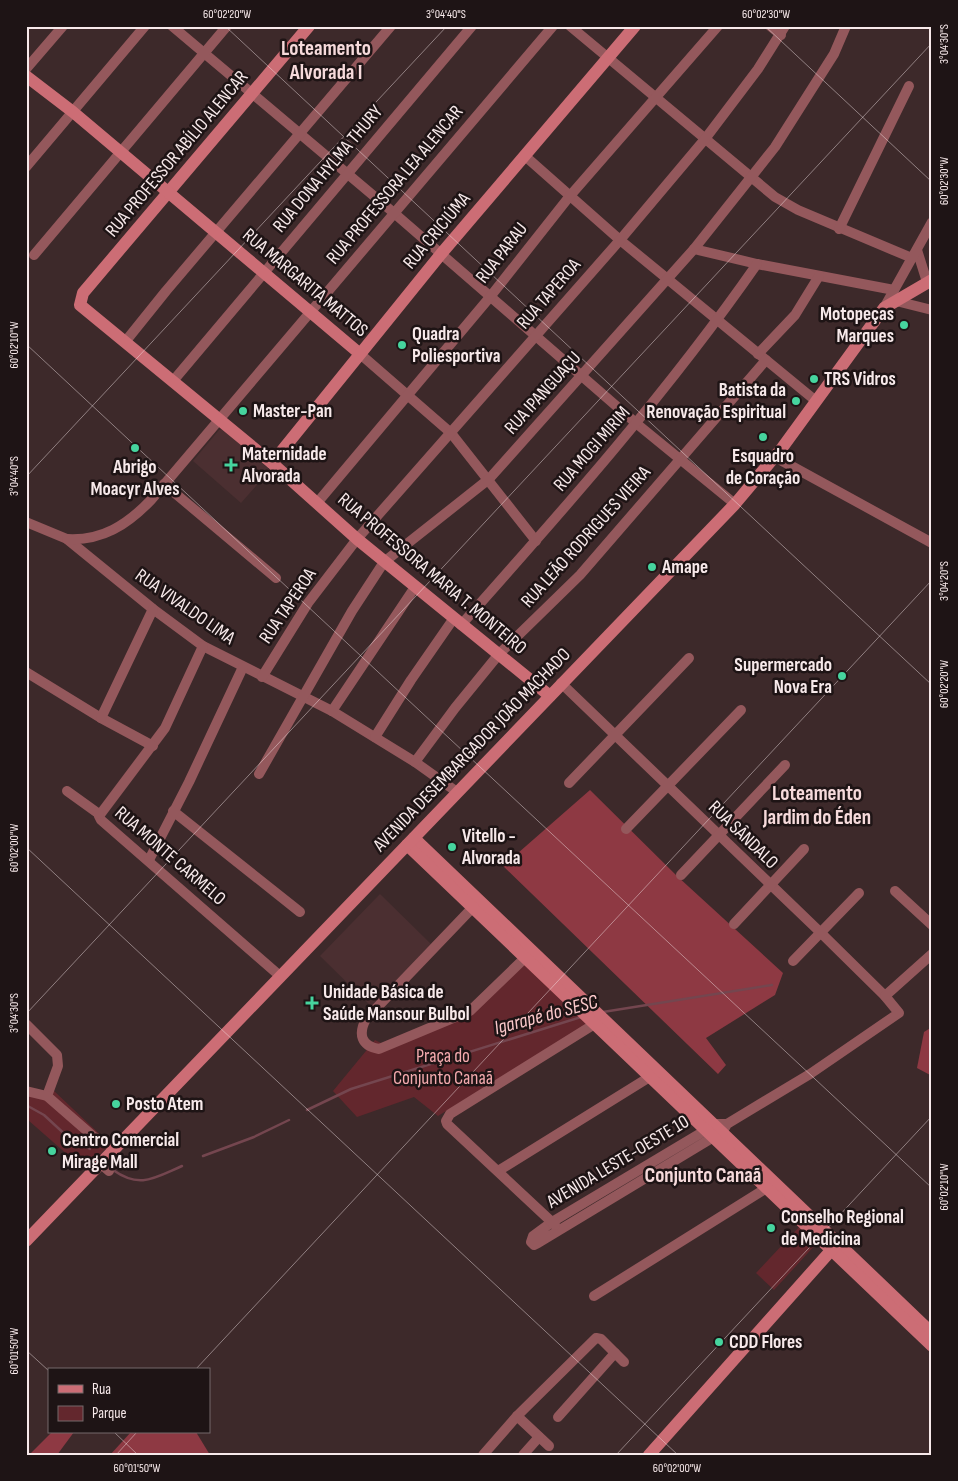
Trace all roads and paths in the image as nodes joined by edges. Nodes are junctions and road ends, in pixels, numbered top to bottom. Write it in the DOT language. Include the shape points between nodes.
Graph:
graph roads {
  1 [pos="63,26"];
  2 [pos="145,26"];
  3 [pos="172,26"];
  4 [pos="227,26"];
  5 [pos="309,26"];
  6 [pos="390,26"];
  7 [pos="472,26"];
  8 [pos="553,26"];
  9 [pos="570,26"];
  10 [pos="635,26"];
  11 [pos="718,26"];
  12 [pos="770,26"];
  13 [pos="846,26"];
  14 [pos="783,30"];
  15 [pos="204,54"];
  16 [pos="609,58"];
  17 [pos="26,70"];
  18 [pos="26,76"];
  19 [pos="909,86"];
  20 [pos="252,94"];
  21 [pos="656,98"];
  22 [pos="72,112"];
  23 [pos="300,134"];
  24 [pos="705,139"];
  25 [pos="121,153"];
  26 [pos="525,156"];
  27 [pos="26,167"];
  28 [pos="346,174"];
  29 [pos="751,179"];
  30 [pos="167,193"];
  31 [pos="569,197"];
  32 [pos="394,213"];
  33 [pos="932,222"];
  34 [pos="840,229"];
  35 [pos="215,232"];
  36 [pos="620,240"];
  37 [pos="694,249"];
  38 [pos="441,254"];
  39 [pos="914,254"];
  40 [pos="34,255"];
  41 [pos="757,264"];
  42 [pos="264,273"];
  43 [pos="819,276"];
  44 [pos="668,278"];
  45 [pos="929,281"];
  46 [pos="911,290"];
  47 [pos="895,296"];
  48 [pos="490,297"];
  49 [pos="913,304"];
  50 [pos="82,308"];
  51 [pos="932,310"];
  52 [pos="310,312"];
  53 [pos="718,320"];
  54 [pos="536,336"];
  55 [pos="125,342"];
  56 [pos="359,353"];
  57 [pos="762,357"];
  58 [pos="582,376"];
  59 [pos="173,381"];
  60 [pos="408,394"];
  61 [pos="816,401"];
  62 [pos="220,420"];
  63 [pos="637,424"];
  64 [pos="451,432"];
  65 [pos="775,456"];
  66 [pos="680,458"];
  67 [pos="272,463"];
  68 [pos="489,479"];
  69 [pos="164,484"];
  70 [pos="316,503"];
  71 [pos="735,504"];
  72 [pos="26,522"];
  73 [pos="67,539"];
  74 [pos="356,539"];
  75 [pos="536,541"];
  76 [pos="932,543"];
  77 [pos="384,562"];
  78 [pos="276,578"];
  79 [pos="415,588"];
  80 [pos="153,609"];
  81 [pos="457,622"];
  82 [pos="203,646"];
  83 [pos="499,654"];
  84 [pos="689,658"];
  85 [pos="243,667"];
  86 [pos="26,672"];
  87 [pos="262,676"];
  88 [pos="562,684"];
  89 [pos="550,696"];
  90 [pos="303,698"];
  91 [pos="741,710"];
  92 [pos="332,711"];
  93 [pos="101,718"];
  94 [pos="615,736"];
  95 [pos="375,738"];
  96 [pos="153,746"];
  97 [pos="415,762"];
  98 [pos="785,765"];
  99 [pos="259,774"];
  100 [pos="569,783"];
  101 [pos="667,786"];
  102 [pos="66,791"];
  103 [pos="456,792"];
  104 [pos="173,811"];
  105 [pos="99,814"];
  106 [pos="626,829"];
  107 [pos="719,836"];
  108 [pos="411,842"];
  109 [pos="804,849"];
  110 [pos="149,860"];
  111 [pos="681,875"];
  112 [pos="770,885"];
  113 [pos="895,890"];
  114 [pos="859,893"];
  115 [pos="476,905"];
  116 [pos="300,912"];
  117 [pos="734,924"];
  118 [pos="932,925"];
  119 [pos="820,932"];
  120 [pos="529,954"];
  121 [pos="932,954"];
  122 [pos="793,961"];
  123 [pos="280,976"];
  124 [pos="885,996"];
  125 [pos="899,1013"];
  126 [pos="599,1022"];
  127 [pos="26,1024"];
  128 [pos="655,1075"];
  129 [pos="26,1091"];
  130 [pos="47,1096"];
  131 [pos="717,1130"];
  132 [pos="115,1147"];
  133 [pos="498,1171"];
  134 [pos="770,1186"];
  135 [pos="26,1241"];
  136 [pos="834,1247"];
  137 [pos="594,1296"];
  138 [pos="932,1333"];
  139 [pos="932,1346"];
  140 [pos="615,1353"];
  141 [pos="624,1362"];
  142 [pos="517,1416"];
  143 [pos="558,1417"];
  144 [pos="539,1437"];
  145 [pos="549,1446"];
  146 [pos="483,1455"];
  147 [pos="522,1455"];
  148 [pos="649,1455"];
  1 -- 17 [label="street"];
  2 -- 22 [label="street"];
  3 -- 15 [label="street"];
  4 -- 15 [label="street"];
  5 -- 20 [label="street, RUA PROFESSOR ABÍLIO ALENCAR"];
  6 -- 23 [label="street"];
  7 -- 28 [label="street, RUA DONA HYLMA THURY"];
  8 -- 32 [label="street, RUA PROFESSORA LEA ALENCAR"];
  9 -- 16 [label="street"];
  10 -- 16 [label="street, RUA CRICIÚMA"];
  11 -- 21 [label="street, RUA PARAU"];
  12 -- 14 [label="street"];
  13 -- 29 [label="street, RUA IPANGUAÇU" via="834,54"];
  14 -- 24 [label="street, RUA TAPEROA"];
  15 -- 20 [label="street"];
  15 -- 25 [label="street"];
  16 -- 21 [label="street"];
  16 -- 26 [label="street, RUA CRICIÚMA"];
  18 -- 22 [label="street, RUA MARGARITA MATTOS"];
  19 -- 34 [label="street"];
  20 -- 23 [label="street"];
  20 -- 30 [label="street, RUA PROFESSOR ABÍLIO ALENCAR"];
  21 -- 24 [label="street"];
  21 -- 31 [label="street, RUA PARAU"];
  22 -- 25 [label="street, RUA MARGARITA MATTOS"];
  22 -- 27 [label="street"];
  23 -- 28 [label="street"];
  23 -- 35 [label="street"];
  24 -- 29 [label="street"];
  24 -- 36 [label="street, RUA TAPEROA"];
  25 -- 30 [label="street, RUA MARGARITA MATTOS"];
  25 -- 40 [label="street"];
  26 -- 31 [label="street"];
  26 -- 38 [label="street, RUA CRICIÚMA"];
  28 -- 32 [label="street"];
  28 -- 42 [label="street, RUA DONA HYLMA THURY"];
  29 -- 34 [label="street" via="798,210"];
  29 -- 37 [label="street, RUA IPANGUAÇU"];
  30 -- 35 [label="street, RUA MARGARITA MATTOS"];
  30 -- 50 [label="street, RUA PROFESSOR ABÍLIO ALENCAR" via="83,293"];
  31 -- 36 [label="street"];
  31 -- 48 [label="street, RUA PARAU"];
  32 -- 38 [label="street"];
  32 -- 52 [label="street, RUA PROFESSORA LEA ALENCAR"];
  33 -- 39 [label="street"];
  34 -- 39 [label="street"];
  35 -- 42 [label="street, RUA MARGARITA MATTOS"];
  35 -- 55 [label="street"];
  36 -- 44 [label="street"];
  36 -- 54 [label="street, RUA TAPEROA"];
  37 -- 41 [label="street"];
  37 -- 44 [label="street, RUA IPANGUAÇU"];
  38 -- 48 [label="street"];
  38 -- 56 [label="street, RUA CRICIÚMA"];
  39 -- 45 [label="street"];
  39 -- 47 [label="street"];
  41 -- 43 [label="street"];
  41 -- 53 [label="street, RUA MOGI MIRIM"];
  42 -- 52 [label="street, RUA MARGARITA MATTOS"];
  42 -- 59 [label="street, RUA DONA HYLMA THURY"];
  43 -- 47 [label="street"];
  43 -- 57 [label="street, RUA LEÃO RODRIGUES VIEIRA" via="795,315"];
  44 -- 53 [label="street"];
  44 -- 58 [label="street, RUA IPANGUAÇU"];
  45 -- 46 [label="street, AVENIDA DESEMBARGADOR JOÃO MACHADO"];
  46 -- 47 [label="street, AVENIDA DESEMBARGADOR JOÃO MACHADO"];
  46 -- 49 [label="street"];
  47 -- 49 [label="street"];
  47 -- 61 [label="street, AVENIDA DESEMBARGADOR JOÃO MACHADO"];
  48 -- 54 [label="street"];
  48 -- 60 [label="street, RUA PARAU"];
  49 -- 51 [label="street"];
  50 -- 55 [label="street, RUA PROFESSORA MARIA T. MONTEIRO"];
  52 -- 56 [label="street, RUA MARGARITA MATTOS"];
  52 -- 62 [label="street, RUA PROFESSORA LEA ALENCAR"];
  53 -- 57 [label="street"];
  53 -- 63 [label="street, RUA MOGI MIRIM"];
  54 -- 58 [label="street"];
  54 -- 64 [label="street, RUA TAPEROA"];
  55 -- 59 [label="street, RUA PROFESSORA MARIA T. MONTEIRO"];
  56 -- 60 [label="street, RUA MARGARITA MATTOS"];
  56 -- 67 [label="street, RUA CRICIÚMA"];
  57 -- 61 [label="street"];
  57 -- 66 [label="street, RUA LEÃO RODRIGUES VIEIRA"];
  58 -- 63 [label="street"];
  58 -- 68 [label="street, RUA IPANGUAÇU"];
  59 -- 62 [label="street, RUA PROFESSORA MARIA T. MONTEIRO"];
  60 -- 64 [label="street, RUA MARGARITA MATTOS"];
  60 -- 70 [label="street, RUA PARAU"];
  61 -- 65 [label="street, AVENIDA DESEMBARGADOR JOÃO MACHADO"];
  62 -- 67 [label="street, RUA PROFESSORA MARIA T. MONTEIRO"];
  62 -- 69 [label="street, RUA PROFESSORA LEA ALENCAR"];
  63 -- 66 [label="street"];
  63 -- 75 [label="street, RUA MOGI MIRIM"];
  64 -- 68 [label="street, RUA MARGARITA MATTOS"];
  64 -- 74 [label="street, RUA TAPEROA"];
  65 -- 71 [label="street, AVENIDA DESEMBARGADOR JOÃO MACHADO"];
  65 -- 76 [label="street"];
  66 -- 71 [label="street"];
  66 -- 83 [label="street, RUA LEÃO RODRIGUES VIEIRA" via="580,575"];
  67 -- 70 [label="street, RUA PROFESSORA MARIA T. MONTEIRO"];
  68 -- 75 [label="street, RUA MARGARITA MATTOS"];
  68 -- 77 [label="street, RUA IPANGUAÇU"];
  69 -- 73 [label="street, RUA PROFESSORA LEA ALENCAR" via="137,514 109,533 93,538"];
  69 -- 78 [label="street"];
  70 -- 74 [label="street, RUA PROFESSORA MARIA T. MONTEIRO"];
  71 -- 88 [label="street, AVENIDA DESEMBARGADOR JOÃO MACHADO"];
  72 -- 73 [label="street, RUA VIVALDO LIMA"];
  73 -- 80 [label="street, RUA VIVALDO LIMA"];
  74 -- 77 [label="street, RUA PROFESSORA MARIA T. MONTEIRO"];
  74 -- 87 [label="street, RUA TAPEROA" via="308,604"];
  75 -- 81 [label="street, RUA MOGI MIRIM"];
  77 -- 79 [label="street, RUA PROFESSORA MARIA T. MONTEIRO"];
  77 -- 90 [label="street, RUA IPANGUAÇU"];
  79 -- 81 [label="street, RUA PROFESSORA MARIA T. MONTEIRO"];
  79 -- 92 [label="street"];
  80 -- 82 [label="street, RUA VIVALDO LIMA"];
  80 -- 93 [label="street"];
  81 -- 83 [label="street, RUA PROFESSORA MARIA T. MONTEIRO"];
  81 -- 95 [label="street, RUA MOGI MIRIM"];
  82 -- 85 [label="street, RUA VIVALDO LIMA"];
  82 -- 96 [label="street, RUA MONTE CARMELO" via="165,728"];
  83 -- 89 [label="street, RUA PROFESSORA MARIA T. MONTEIRO"];
  83 -- 97 [label="street, RUA LEÃO RODRIGUES VIEIRA"];
  84 -- 94 [label="street"];
  85 -- 87 [label="street, RUA VIVALDO LIMA"];
  85 -- 104 [label="street"];
  86 -- 93 [label="street"];
  87 -- 90 [label="street, RUA VIVALDO LIMA"];
  88 -- 89 [label="street, AVENIDA DESEMBARGADOR JOÃO MACHADO"];
  88 -- 94 [label="street, RUA SÂNDALO"];
  89 -- 103 [label="street, AVENIDA DESEMBARGADOR JOÃO MACHADO"];
  90 -- 92 [label="street, RUA VIVALDO LIMA"];
  90 -- 99 [label="street, RUA IPANGUAÇU"];
  91 -- 101 [label="street"];
  92 -- 95 [label="street, RUA VIVALDO LIMA"];
  93 -- 96 [label="street"];
  94 -- 100 [label="street"];
  94 -- 101 [label="street, RUA SÂNDALO"];
  95 -- 97 [label="street, RUA VIVALDO LIMA"];
  96 -- 105 [label="street, RUA MONTE CARMELO"];
  97 -- 103 [label="street, RUA VIVALDO LIMA"];
  98 -- 107 [label="street"];
  101 -- 106 [label="street"];
  101 -- 107 [label="street, RUA SÂNDALO"];
  102 -- 105 [label="street"];
  103 -- 108 [label="street, AVENIDA DESEMBARGADOR JOÃO MACHADO"];
  104 -- 110 [label="street"];
  104 -- 116 [label="street"];
  105 -- 110 [label="street, RUA MONTE CARMELO" via="101,820"];
  107 -- 111 [label="street"];
  107 -- 112 [label="street, RUA SÂNDALO"];
  108 -- 115 [label="street"];
  108 -- 123 [label="street, AVENIDA DESEMBARGADOR JOÃO MACHADO"];
  109 -- 112 [label="street"];
  110 -- 123 [label="street, RUA MONTE CARMELO"];
  112 -- 117 [label="street"];
  112 -- 119 [label="street, RUA SÂNDALO"];
  113 -- 118 [label="street"];
  114 -- 119 [label="street"];
  115 -- 120 [label="street"];
  115 -- 120 [label="street" via="366,1019 360,1036 371,1048 379,1049 470,1012"];
  119 -- 122 [label="street"];
  119 -- 124 [label="street, RUA SÂNDALO"];
  120 -- 126 [label="street"];
  121 -- 124 [label="street"];
  123 -- 132 [label="street, AVENIDA DESEMBARGADOR JOÃO MACHADO"];
  124 -- 125 [label="street, RUA SÂNDALO"];
  125 -- 131 [label="street, AVENIDA LESTE-OESTE 10" via="810,1074"];
  126 -- 128 [label="street"];
  126 -- 133 [label="street" via="446,1117 447,1124"];
  127 -- 130 [label="street" via="58,1055 58,1066"];
  128 -- 131 [label="street"];
  128 -- 133 [label="street"];
  129 -- 130 [label="street"];
  130 -- 132 [label="street" via="94,1137"];
  131 -- 133 [label="street, AVENIDA LESTE-OESTE 10" via="556,1226"];
  131 -- 134 [label="street"];
  132 -- 135 [label="street, AVENIDA DESEMBARGADOR JOÃO MACHADO" via="105,1167"];
  134 -- 136 [label="street"];
  134 -- 137 [label="street"];
  136 -- 138 [label="street"];
  136 -- 139 [label="street"];
  136 -- 148 [label="street"];
  140 -- 141 [label="street"];
  140 -- 142 [label="street" via="596,1338"];
  140 -- 143 [label="street"];
  142 -- 144 [label="street"];
  142 -- 146 [label="street"];
  144 -- 145 [label="street"];
  144 -- 147 [label="street"];
}
